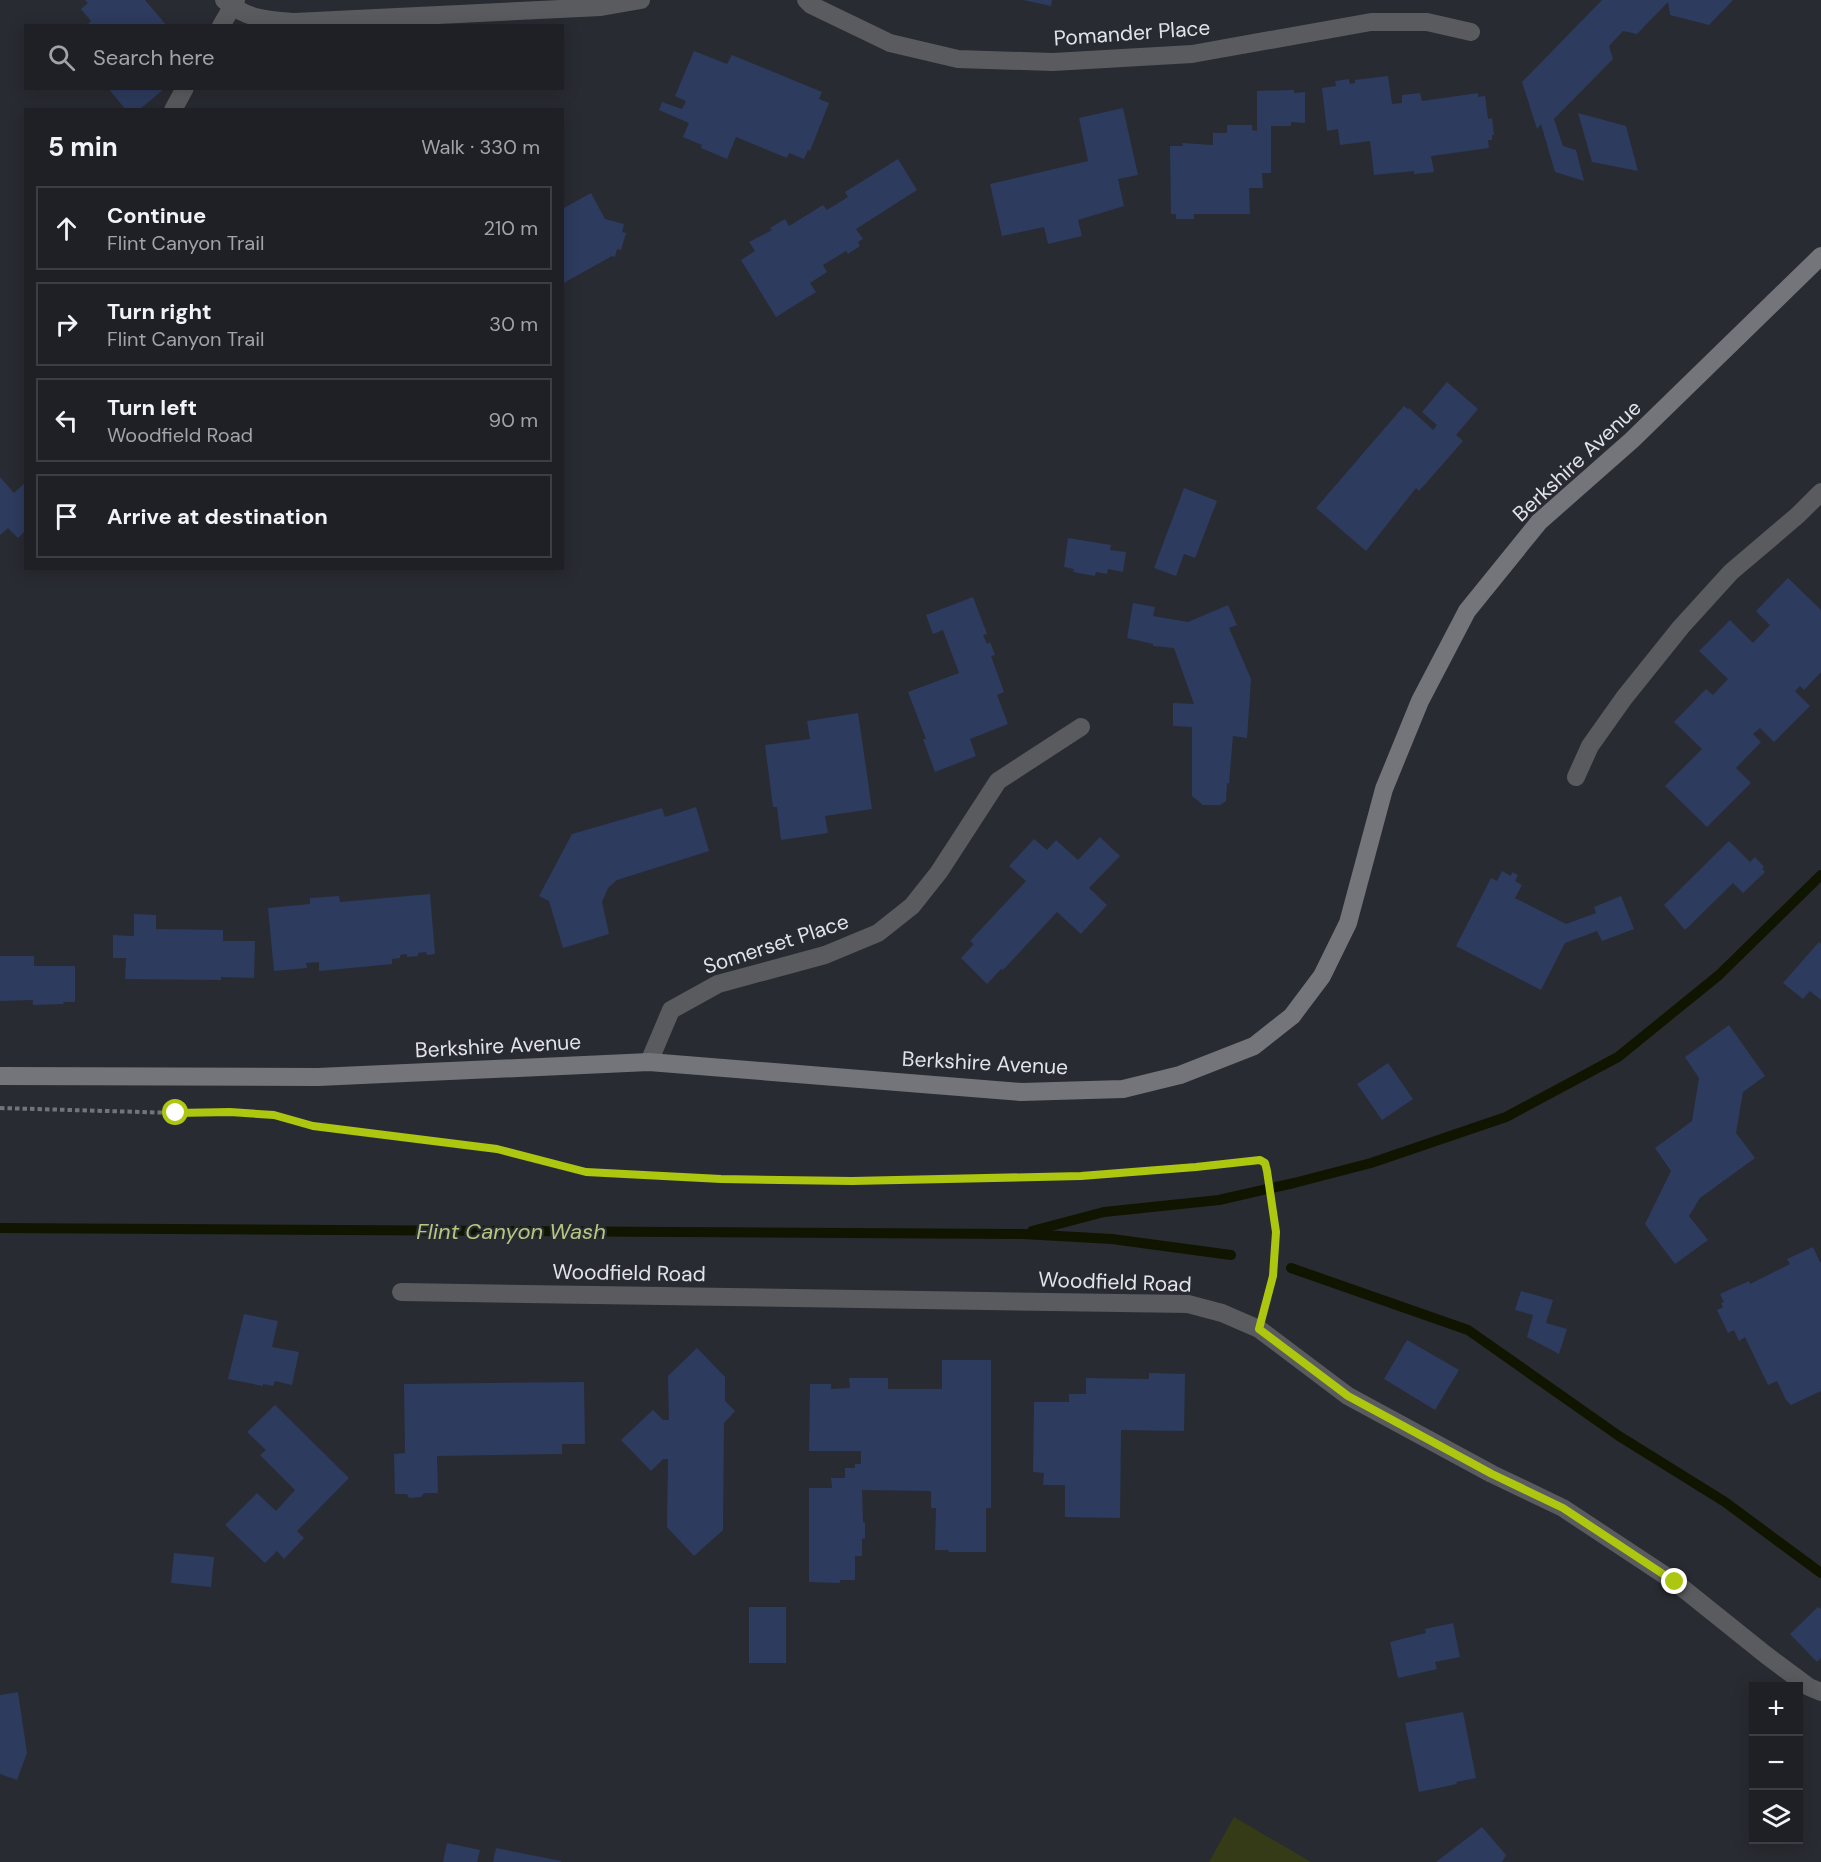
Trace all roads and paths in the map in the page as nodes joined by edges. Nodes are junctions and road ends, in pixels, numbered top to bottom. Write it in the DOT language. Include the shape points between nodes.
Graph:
graph roads {
  1 [pos="641,0"];
  2 [pos="806,0"];
  3 [pos="230,2"];
  4 [pos="222,24"];
  5 [pos="1471,32"];
  6 [pos="184,90"];
  7 [pos="174,108"];
  8 [pos="1821,255"];
  9 [pos="1821,492"];
  10 [pos="1081,727"];
  11 [pos="1576,777"];
  12 [pos="649,1062"];
  13 [pos="0,1076"];
  14 [pos="0,1107"];
  15 [pos="401,1292"];
  16 [pos="1259,1329"];
  17 [pos="1821,1692"];
  1 -- 3 [label="street" via="601,7 294,22 258,19"];
  2 -- 5 [label="street, Pomander Place" via="890,42 958,59 1053,62 1192,54 1371,22 1427,22"];
  3 -- 4 [label="street"];
  6 -- 7 [label="street"];
  8 -- 12 [label="street, Berkshire Avenue" via="1632,440 1539,522 1467,611 1420,701 1384,789 1348,923 1322,976 1292,1016 1254,1046 1179,1075 1123,1089 1021,1092"];
  9 -- 11 [label="street" via="1731,572 1681,627 1590,746"];
  10 -- 12 [label="street, Somerset Place" via="998,781 932,881 912,906 878,933 825,955 718,984 671,1010"];
  12 -- 13 [label="street, Berkshire Avenue" via="318,1077"];
  14 -- 16 [label="path" via="274,1115 313,1126 497,1149 569,1169 721,1179 875,1181 1081,1176 1260,1160 1267,1171 1276,1232 1273,1276"];
  15 -- 16 [label="street, Woodfield Road" via="1188,1304"];
  16 -- 17 [label="street, Woodfield Road" via="1348,1396 1572,1514 1675,1582 1766,1655"];
}
